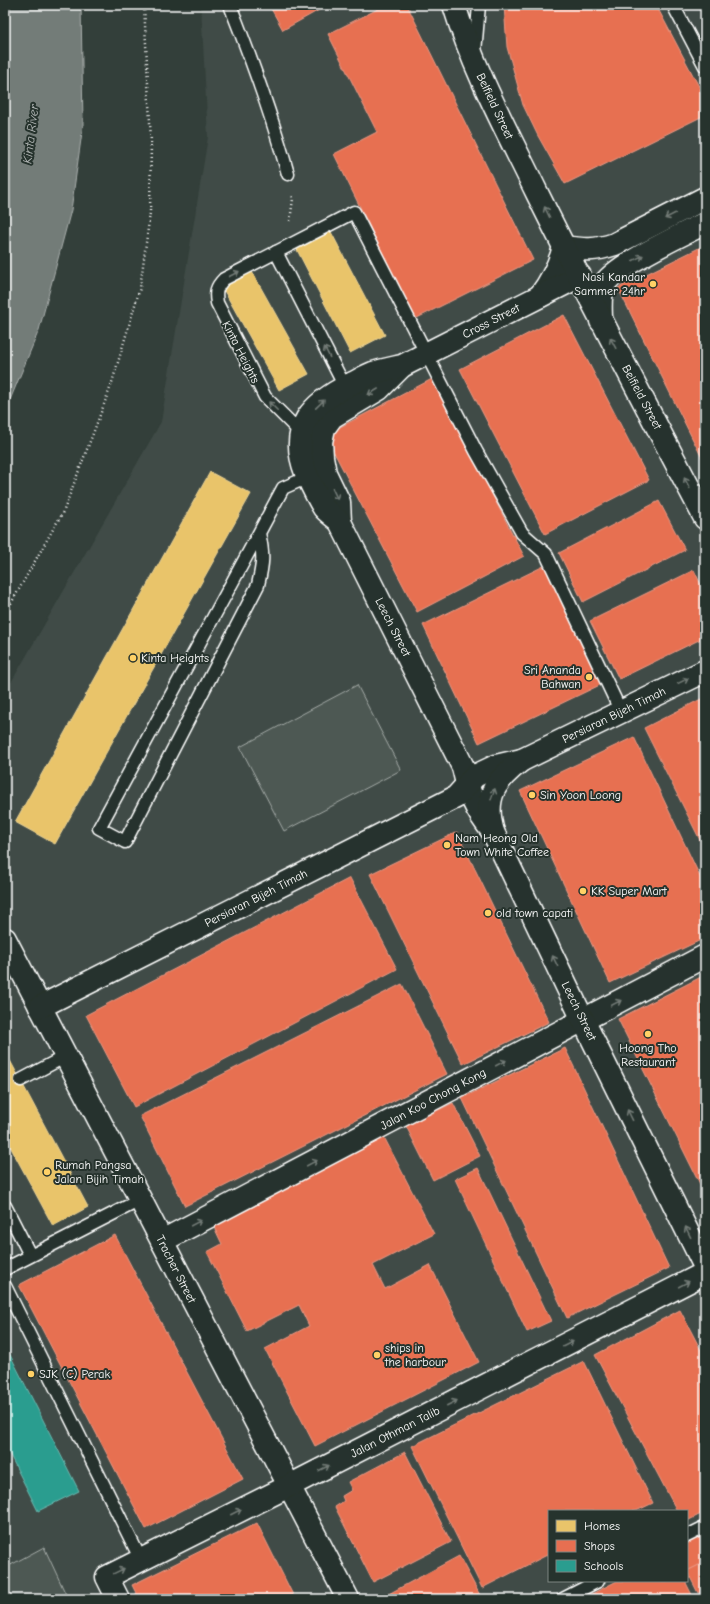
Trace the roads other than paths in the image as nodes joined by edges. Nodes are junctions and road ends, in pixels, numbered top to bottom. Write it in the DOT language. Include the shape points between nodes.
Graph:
graph roads {
  1 [pos="230,5"];
  2 [pos="454,5"];
  3 [pos="479,5"];
  4 [pos="673,5"];
  5 [pos="474,61"];
  6 [pos="705,66"];
  7 [pos="288,174"];
  8 [pos="705,198"];
  9 [pos="705,223"];
  10 [pos="564,247"];
  11 [pos="276,252"];
  12 [pos="580,276"];
  13 [pos="539,297"];
  14 [pos="601,321"];
  15 [pos="428,354"];
  16 [pos="402,366"];
  17 [pos="345,387"];
  18 [pos="301,433"];
  19 [pos="308,477"];
  20 [pos="705,518"];
  21 [pos="340,522"];
  22 [pos="259,533"];
  23 [pos="705,671"];
  24 [pos="621,712"];
  25 [pos="522,760"];
  26 [pos="467,784"];
  27 [pos="493,832"];
  28 [pos="5,939"];
  29 [pos="705,956"];
  30 [pos="40,1007"];
  31 [pos="583,1020"];
  32 [pos="66,1056"];
  33 [pos="21,1080"];
  34 [pos="140,1200"];
  35 [pos="5,1206"];
  36 [pos="162,1241"];
  37 [pos="30,1256"];
  38 [pos="705,1267"];
  39 [pos="5,1269"];
  40 [pos="705,1273"];
  41 [pos="5,1286"];
  42 [pos="289,1486"];
  43 [pos="705,1527"];
  44 [pos="688,1536"];
  45 [pos="141,1560"];
  46 [pos="596,1582"];
  47 [pos="118,1599"];
  48 [pos="348,1599"];
  49 [pos="563,1599"];
  1 -- 7 [label="lane" via="275,125"];
  2 -- 5 [label="street, Belfield Street"];
  3 -- 5 [label="lane"];
  4 -- 6 [label="lane"];
  10 -- 5 [label="street, Belfield Street, one-way"];
  8 -- 10 [label="street, one-way" via="615,244 587,250"];
  14 -- 9 [label="street, one-way" via="600,300 604,284 614,273"];
  10 -- 12 [label="street, Belfield Street"];
  10 -- 13 [label="street" via="550,282"];
  11 -- 15 [label="lane" via="354,212"];
  17 -- 11 [label="lane, one-way"];
  18 -- 11 [label="lane, Kinta Heights, one-way" via="265,398 217,304 215,292 224,279"];
  12 -- 13 [label="street, Cross Street"];
  12 -- 14 [label="street, Belfield Street"];
  13 -- 15 [label="street, Cross Street"];
  20 -- 14 [label="street, Belfield Street, one-way"];
  15 -- 16 [label="street, Cross Street"];
  15 -- 24 [label="lane" via="476,450 522,533 546,554"];
  16 -- 17 [label="street, Cross Street" via="373,373"];
  16 -- 21 [label="street, Cross Street, one-way" via="379,389 332,417 324,428 321,442 322,457 325,473 339,502"];
  18 -- 17 [label="street, Cross Street, one-way" via="308,417 318,404"];
  18 -- 19 [label="street, Cross Street" via="302,463"];
  19 -- 21 [label="street, Leech Street" via="325,509"];
  19 -- 22 [label="lane" via="283,488"];
  21 -- 26 [label="street, Leech Street" via="463,767"];
  22 -- 22 [label="lane" via="99,828 126,842 258,585 263,562"];
  24 -- 23 [label="street, Persiaran Bijeh Timah, one-way"];
  24 -- 25 [label="street, Persiaran Bijeh Timah"];
  25 -- 26 [label="street, Persiaran Bijeh Timah" via="496,766 475,776"];
  27 -- 25 [label="street, Leech Street, one-way" via="489,805 494,790 505,773"];
  26 -- 27 [label="street, Leech Street" via="483,819"];
  26 -- 30 [label="street, Persiaran Bijeh Timah" via="456,797"];
  31 -- 27 [label="street, Leech Street, one-way"];
  28 -- 30 [label="street, Tracher Street"];
  31 -- 29 [label="street, Jalan Koo Chong Kong, one-way"];
  30 -- 32 [label="street, Tracher Street"];
  36 -- 31 [label="street, Jalan Koo Chong Kong, one-way"];
  38 -- 31 [label="street, Leech Street, one-way"];
  32 -- 33 [label="lane"];
  32 -- 34 [label="street, Tracher Street"];
  34 -- 36 [label="street, Tracher Street"];
  34 -- 37 [label="lane"];
  35 -- 37 [label="lane"];
  36 -- 42 [label="street, Tracher Street"];
  37 -- 39 [label="lane"];
  42 -- 40 [label="street, Jalan Othman Talib, one-way"];
  41 -- 45 [label="lane"];
  45 -- 42 [label="street, Jalan Othman Talib, one-way"];
  42 -- 48 [label="street, Tracher Street"];
  43 -- 44 [label="lane"];
  47 -- 45 [label="street, Jalan Othman Talib, one-way" via="107,1577"];
  46 -- 49 [label="lane"];
}
